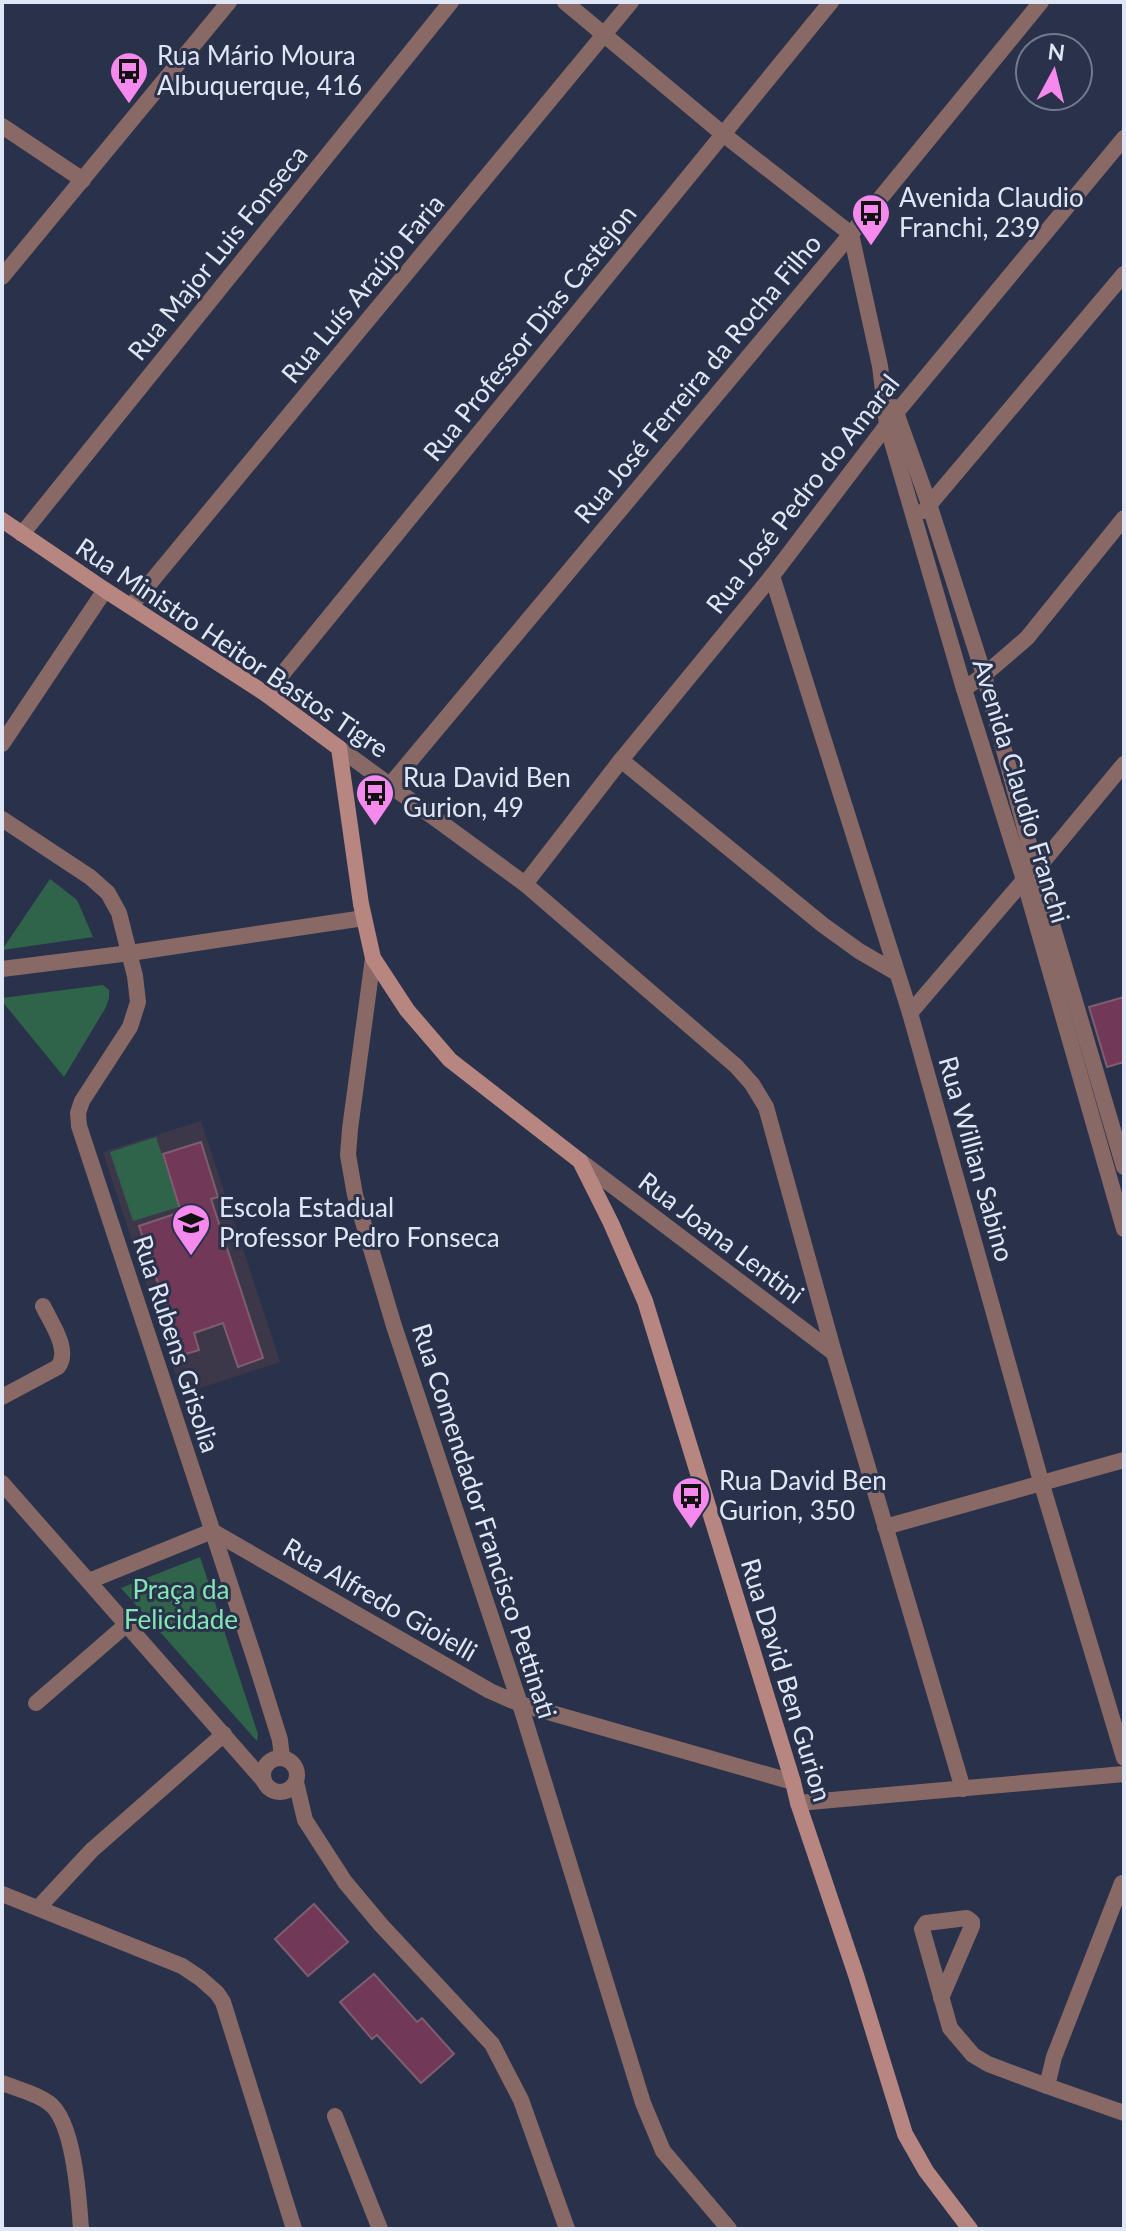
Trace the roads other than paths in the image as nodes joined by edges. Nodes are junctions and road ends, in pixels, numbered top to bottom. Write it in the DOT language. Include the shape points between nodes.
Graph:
graph roads {
  1 [pos="229,2"];
  2 [pos="451,2"];
  3 [pos="565,2"];
  4 [pos="631,2"];
  5 [pos="831,2"];
  6 [pos="1041,2"];
  7 [pos="605,34"];
  8 [pos="2,126"];
  9 [pos="723,134"];
  10 [pos="1124,138"];
  11 [pos="83,180"];
  12 [pos="851,234"];
  13 [pos="1124,274"];
  14 [pos="2,277"];
  15 [pos="892,419"];
  16 [pos="929,504"];
  17 [pos="1124,518"];
  18 [pos="2,520"];
  19 [pos="916,522"];
  20 [pos="22,534"];
  21 [pos="772,576"];
  22 [pos="105,590"];
  23 [pos="131,606"];
  24 [pos="984,675"];
  25 [pos="964,689"];
  26 [pos="266,694"];
  27 [pos="2,744"];
  28 [pos="339,748"];
  29 [pos="621,760"];
  30 [pos="1124,764"];
  31 [pos="390,785"];
  32 [pos="2,819"];
  33 [pos="1030,875"];
  34 [pos="525,884"];
  35 [pos="364,918"];
  36 [pos="130,953"];
  37 [pos="373,958"];
  38 [pos="2,969"];
  39 [pos="897,973"];
  40 [pos="910,1013"];
  41 [pos="580,1161"];
  42 [pos="1124,1167"];
  43 [pos="1124,1229"];
  44 [pos="43,1306"];
  45 [pos="834,1353"];
  46 [pos="2,1397"];
  47 [pos="1124,1460"];
  48 [pos="2,1483"];
  49 [pos="1042,1485"];
  50 [pos="885,1527"];
  51 [pos="212,1531"];
  52 [pos="89,1581"];
  53 [pos="127,1624"];
  54 [pos="36,1703"];
  55 [pos="520,1704"];
  56 [pos="224,1734"];
  57 [pos="282,1758"];
  58 [pos="1124,1758"];
  59 [pos="1124,1774"];
  60 [pos="267,1779"];
  61 [pos="296,1782"];
  62 [pos="793,1782"];
  63 [pos="963,1789"];
  64 [pos="798,1803"];
  65 [pos="305,1820"];
  66 [pos="1122,1883"];
  67 [pos="3,1890"];
  68 [pos="38,1908"];
  69 [pos="941,1998"];
  70 [pos="2,2083"];
  71 [pos="1047,2086"];
  72 [pos="1124,2113"];
  73 [pos="335,2116"];
  74 [pos="81,2229"];
  75 [pos="294,2229"];
  76 [pos="380,2229"];
  77 [pos="567,2229"];
  78 [pos="729,2229"];
  79 [pos="970,2229"];
  1 -- 11 [label="street"];
  2 -- 20 [label="street, Rua Major Luis Fonseca"];
  3 -- 7 [label="street"];
  4 -- 7 [label="street, Rua Luís Araújo Faria"];
  5 -- 9 [label="street, Rua Professor Dias Castejon"];
  6 -- 12 [label="street, Rua José Ferreira da Rocha Filho"];
  7 -- 9 [label="street"];
  7 -- 23 [label="street, Rua Luís Araújo Faria"];
  8 -- 11 [label="street"];
  9 -- 12 [label="street"];
  9 -- 26 [label="street, Rua Professor Dias Castejon"];
  10 -- 15 [label="street, Rua José Pedro do Amaral"];
  11 -- 14 [label="street"];
  12 -- 15 [label="street, Avenida Claudio Franchi"];
  12 -- 31 [label="street, Rua José Ferreira da Rocha Filho"];
  13 -- 16 [label="street"];
  15 -- 16 [label="street, Avenida Claudio Franchi"];
  15 -- 19 [label="street, Avenida Claudio Franchi"];
  15 -- 21 [label="street, Rua José Pedro do Amaral"];
  16 -- 19 [label="street"];
  16 -- 24 [label="street, Avenida Claudio Franchi"];
  17 -- 24 [label="street" via="1027,638"];
  18 -- 20 [label="street, Rua Ministro Heitor Bastos Tigre"];
  19 -- 25 [label="street, Avenida Claudio Franchi"];
  20 -- 22 [label="street, Rua Ministro Heitor Bastos Tigre"];
  21 -- 29 [label="street, Rua José Pedro do Amaral"];
  21 -- 39 [label="street, Rua Willian Sabino"];
  22 -- 23 [label="street, Rua Ministro Heitor Bastos Tigre"];
  22 -- 27 [label="street"];
  23 -- 26 [label="street, Rua Ministro Heitor Bastos Tigre"];
  24 -- 25 [label="street"];
  24 -- 33 [label="street, Avenida Claudio Franchi"];
  25 -- 33 [label="street, Avenida Claudio Franchi"];
  26 -- 28 [label="street, Rua Ministro Heitor Bastos Tigre"];
  28 -- 31 [label="street, Rua Ministro Heitor Bastos Tigre"];
  28 -- 35 [label="street, Rua David Ben Gurion"];
  29 -- 34 [label="street, Rua José Pedro do Amaral"];
  29 -- 39 [label="street" via="823,925"];
  30 -- 33 [label="street"];
  31 -- 34 [label="street, Rua Ministro Heitor Bastos Tigre"];
  32 -- 36 [label="street, Rua Rubens Grisolia" via="108,893"];
  33 -- 40 [label="street"];
  33 -- 42 [label="street, Avenida Claudio Franchi"];
  33 -- 43 [label="street, Avenida Claudio Franchi"];
  34 -- 45 [label="street, Rua Ministro Heitor Bastos Tigre" via="752,1084 766,1107"];
  35 -- 36 [label="street"];
  35 -- 37 [label="street, Rua David Ben Gurion"];
  36 -- 38 [label="street"];
  36 -- 51 [label="street, Rua Rubens Grisolia" via="138,1002 135,1015 82,1101 79,1126"];
  37 -- 41 [label="street, Rua David Ben Gurion" via="407,1010 450,1060"];
  37 -- 55 [label="street, Rua Comendador Francisco Pettinati" via="350,1129 350,1172 394,1326"];
  39 -- 40 [label="street, Rua Willian Sabino"];
  40 -- 49 [label="street, Rua Willian Sabino"];
  41 -- 45 [label="street, Rua Joana Lentini"];
  41 -- 62 [label="street, Rua David Ben Gurion" via="645,1301"];
  44 -- 46 [label="street" via="63,1361"];
  45 -- 50 [label="street, Rua Ministro Heitor Bastos Tigre"];
  47 -- 49 [label="street"];
  48 -- 52 [label="street"];
  49 -- 50 [label="street"];
  49 -- 58 [label="street, Rua Willian Sabino"];
  50 -- 63 [label="street, Rua Ministro Heitor Bastos Tigre"];
  51 -- 52 [label="street"];
  51 -- 55 [label="street, Rua Alfredo Gioielli"];
  51 -- 57 [label="street, Rua Rubens Grisolia"];
  52 -- 53 [label="street"];
  53 -- 54 [label="street"];
  53 -- 56 [label="street"];
  55 -- 62 [label="street, Rua Alfredo Gioielli"];
  55 -- 78 [label="street, Rua Comendador Francisco Pettinati" via="639,2091 663,2151"];
  56 -- 60 [label="street"];
  56 -- 68 [label="street" via="92,1850"];
  57 -- 60 [label="street" via="269,1762"];
  57 -- 61 [label="street" via="294,1764"];
  59 -- 63 [label="street"];
  60 -- 61 [label="street" via="286,1791"];
  60 -- 65 [label="street"];
  61 -- 65 [label="street"];
  62 -- 64 [label="street, Rua David Ben Gurion"];
  63 -- 64 [label="street"];
  64 -- 79 [label="street, Rua David Ben Gurion" via="905,2134"];
  65 -- 77 [label="street" via="345,1882 492,2044 521,2100"];
  66 -- 71 [label="street"];
  67 -- 68 [label="street"];
  68 -- 75 [label="street" via="182,1966 217,1993"];
  69 -- 69 [label="street" via="923,1925 970,1919 972,1926"];
  69 -- 71 [label="street" via="950,2028 973,2055"];
  70 -- 74 [label="street" via="49,2103 62,2121 74,2163"];
  71 -- 72 [label="street"];
  73 -- 76 [label="street"];
}
